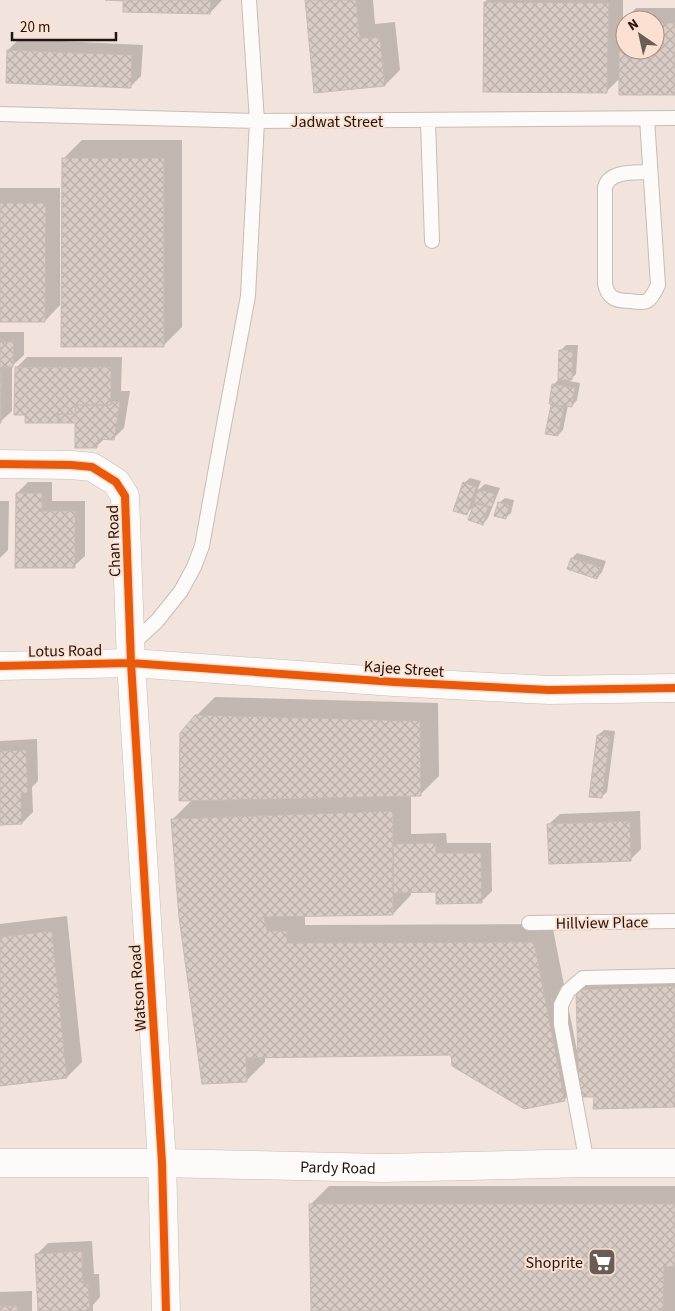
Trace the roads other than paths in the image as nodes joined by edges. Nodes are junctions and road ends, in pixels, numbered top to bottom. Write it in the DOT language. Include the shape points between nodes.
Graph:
graph roads {
  1 [pos="249,0"];
  2 [pos="0,114"];
  3 [pos="675,118"];
  4 [pos="647,119"];
  5 [pos="428,120"];
  6 [pos="257,121"];
  7 [pos="650,172"];
  8 [pos="432,241"];
  9 [pos="0,464"];
  10 [pos="131,654"];
  11 [pos="0,666"];
  12 [pos="675,688"];
  13 [pos="675,921"];
  14 [pos="529,923"];
  15 [pos="675,976"];
  16 [pos="0,1163"];
  17 [pos="162,1163"];
  18 [pos="587,1163"];
  19 [pos="675,1163"];
  20 [pos="166,1311"];
  1 -- 6 [label="lane"];
  2 -- 6 [label="lane, Jadwat Street"];
  3 -- 4 [label="lane, Jadwat Street"];
  4 -- 5 [label="lane, Jadwat Street"];
  4 -- 7 [label="lane"];
  5 -- 6 [label="lane, Jadwat Street"];
  5 -- 8 [label="lane"];
  6 -- 10 [label="lane" via="248,296 202,546 181,591"];
  7 -- 7 [label="lane" via="658,285 652,297 644,302 616,300 610,296 605,284 604,187 615,175"];
  9 -- 10 [label="street, Chan Road" via="92,467 116,482 125,496"];
  10 -- 11 [label="street, Lotus Road"];
  10 -- 12 [label="street, Kajee Street" via="394,682 549,690"];
  10 -- 17 [label="street, Watson Road"];
  13 -- 14 [label="lane, Hillview Place"];
  15 -- 18 [label="lane" via="583,978 568,991 561,1005 561,1024"];
  16 -- 17 [label="street, Pardy Road"];
  17 -- 18 [label="street, Pardy Road" via="383,1168"];
  17 -- 20 [label="street, Watson Road"];
  18 -- 19 [label="street, Pardy Road"];
}
